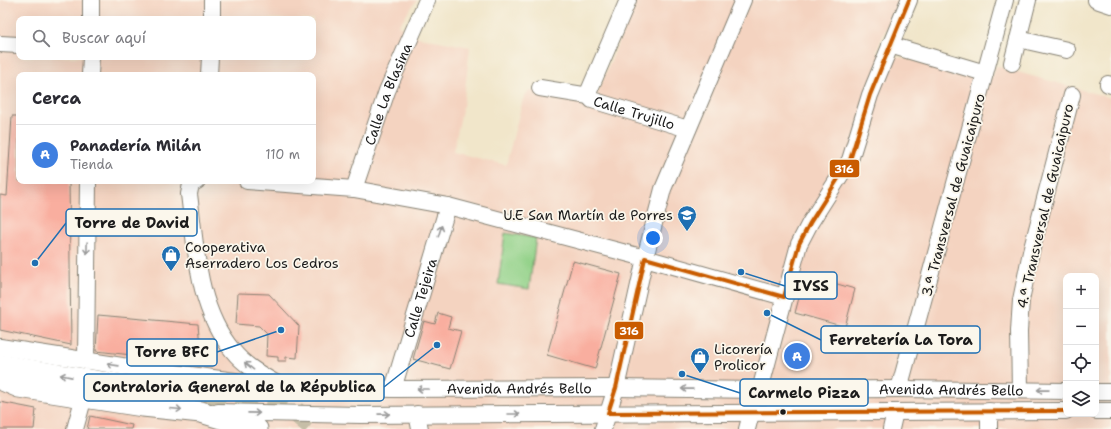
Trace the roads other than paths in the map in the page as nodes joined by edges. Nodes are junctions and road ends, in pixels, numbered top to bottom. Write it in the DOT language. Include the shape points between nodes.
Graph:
graph roads {
  1 [pos="91,0"];
  2 [pos="212,0"];
  3 [pos="427,0"];
  4 [pos="628,0"];
  5 [pos="744,0"];
  6 [pos="909,0"];
  7 [pos="1005,0"];
  8 [pos="1028,0"];
  9 [pos="1096,0"];
  10 [pos="1111,5"];
  11 [pos="91,16"];
  12 [pos="212,16"];
  13 [pos="1018,39"];
  14 [pos="0,44"];
  15 [pos="890,45"];
  16 [pos="16,46"];
  17 [pos="1067,50"];
  18 [pos="91,60"];
  19 [pos="210,60"];
  20 [pos="1012,63"];
  21 [pos="90,72"];
  22 [pos="209,72"];
  23 [pos="986,73"];
  24 [pos="540,88"];
  25 [pos="1072,95"];
  26 [pos="589,96"];
  27 [pos="688,129"];
  28 [pos="88,184"];
  29 [pos="191,184"];
  30 [pos="287,184"];
  31 [pos="354,189"];
  32 [pos="448,206"];
  33 [pos="645,258"];
  34 [pos="784,297"];
  35 [pos="0,347"];
  36 [pos="86,361"];
  37 [pos="0,365"];
  38 [pos="0,379"];
  39 [pos="0,387"];
  40 [pos="282,387"];
  41 [pos="616,388"];
  42 [pos="393,389"];
  43 [pos="899,389"];
  44 [pos="760,390"];
  45 [pos="1020,390"];
  46 [pos="174,391"];
  47 [pos="1063,391"];
  48 [pos="1099,392"];
  49 [pos="1111,392"];
  50 [pos="83,400"];
  51 [pos="143,406"];
  52 [pos="989,411"];
  53 [pos="1063,411"];
  54 [pos="1099,411"];
  55 [pos="1111,411"];
  56 [pos="201,412"];
  57 [pos="896,412"];
  58 [pos="608,413"];
  59 [pos="419,421"];
  60 [pos="749,421"];
  61 [pos="75,429"];
  62 [pos="257,429"];
  63 [pos="603,429"];
  64 [pos="891,429"];
  65 [pos="989,429"];
  1 -- 11 [label="street"];
  2 -- 12 [label="street"];
  3 -- 31 [label="street, Calle La Blasina" via="387,91"];
  4 -- 26 [label="street, Calle Trujillo"];
  5 -- 27 [label="street"];
  6 -- 15 [label="street"];
  7 -- 23 [label="street, 3.ª Transversal de Guaicaipuro"];
  8 -- 13 [label="street"];
  9 -- 10 [label="street"];
  13 -- 17 [label="street"];
  13 -- 20 [label="street"];
  14 -- 16 [label="street"];
  15 -- 23 [label="street"];
  15 -- 34 [label="street" via="868,102 850,160 801,239"];
  18 -- 21 [label="street"];
  19 -- 22 [label="street"];
  23 -- 43 [label="street, 3.ª Transversal de Guaicaipuro"];
  24 -- 26 [label="street"];
  25 -- 45 [label="street, 4.ª Transversal de Guaicaipuro" via="1021,300"];
  26 -- 27 [label="street, Calle Trujillo" via="592,100"];
  27 -- 33 [label="street" via="663,189"];
  28 -- 36 [label="street, one-way"];
  40 -- 29 [label="street, one-way" via="251,368 234,352 223,339 212,317 201,280 189,194"];
  30 -- 31 [label="street"];
  31 -- 32 [label="street"];
  32 -- 33 [label="street"];
  42 -- 32 [label="street, Calle Tejeira, one-way"];
  33 -- 34 [label="street"];
  33 -- 41 [label="street"];
  34 -- 44 [label="street"];
  35 -- 36 [label="street, Avenida Andrés Bello"];
  40 -- 36 [label="street, Avenida Andrés Bello, one-way"];
  46 -- 37 [label="main road, one-way"];
  38 -- 51 [label="main road, Avenida Andrés Bello" via="20,387"];
  39 -- 50 [label="street"];
  40 -- 42 [label="street, Avenida Andrés Bello"];
  41 -- 42 [label="street, Avenida Andrés Bello, one-way"];
  44 -- 41 [label="street, Avenida Andrés Bello, one-way"];
  41 -- 58 [label="street"];
  43 -- 44 [label="street, Avenida Andrés Bello"];
  43 -- 45 [label="street, Avenida Andrés Bello"];
  47 -- 45 [label="street, Avenida Andrés Bello, one-way"];
  48 -- 49 [label="street"];
  50 -- 51 [label="street"];
  50 -- 61 [label="street"];
  51 -- 56 [label="main road, Avenida Andrés Bello, one-way"];
  52 -- 53 [label="street, Avenida Andrés Bello"];
  52 -- 57 [label="street, Avenida Andrés Bello"];
  52 -- 65 [label="street"];
  54 -- 55 [label="street"];
  56 -- 59 [label="street, Avenida Andrés Bello, one-way" via="360,415"];
  56 -- 62 [label="main road"];
  57 -- 60 [label="street, Avenida Andrés Bello"];
  57 -- 64 [label="street"];
  59 -- 58 [label="street, Avenida Andrés Bello, one-way"];
  58 -- 60 [label="street, Avenida Andrés Bello"];
  58 -- 63 [label="street"];
}
